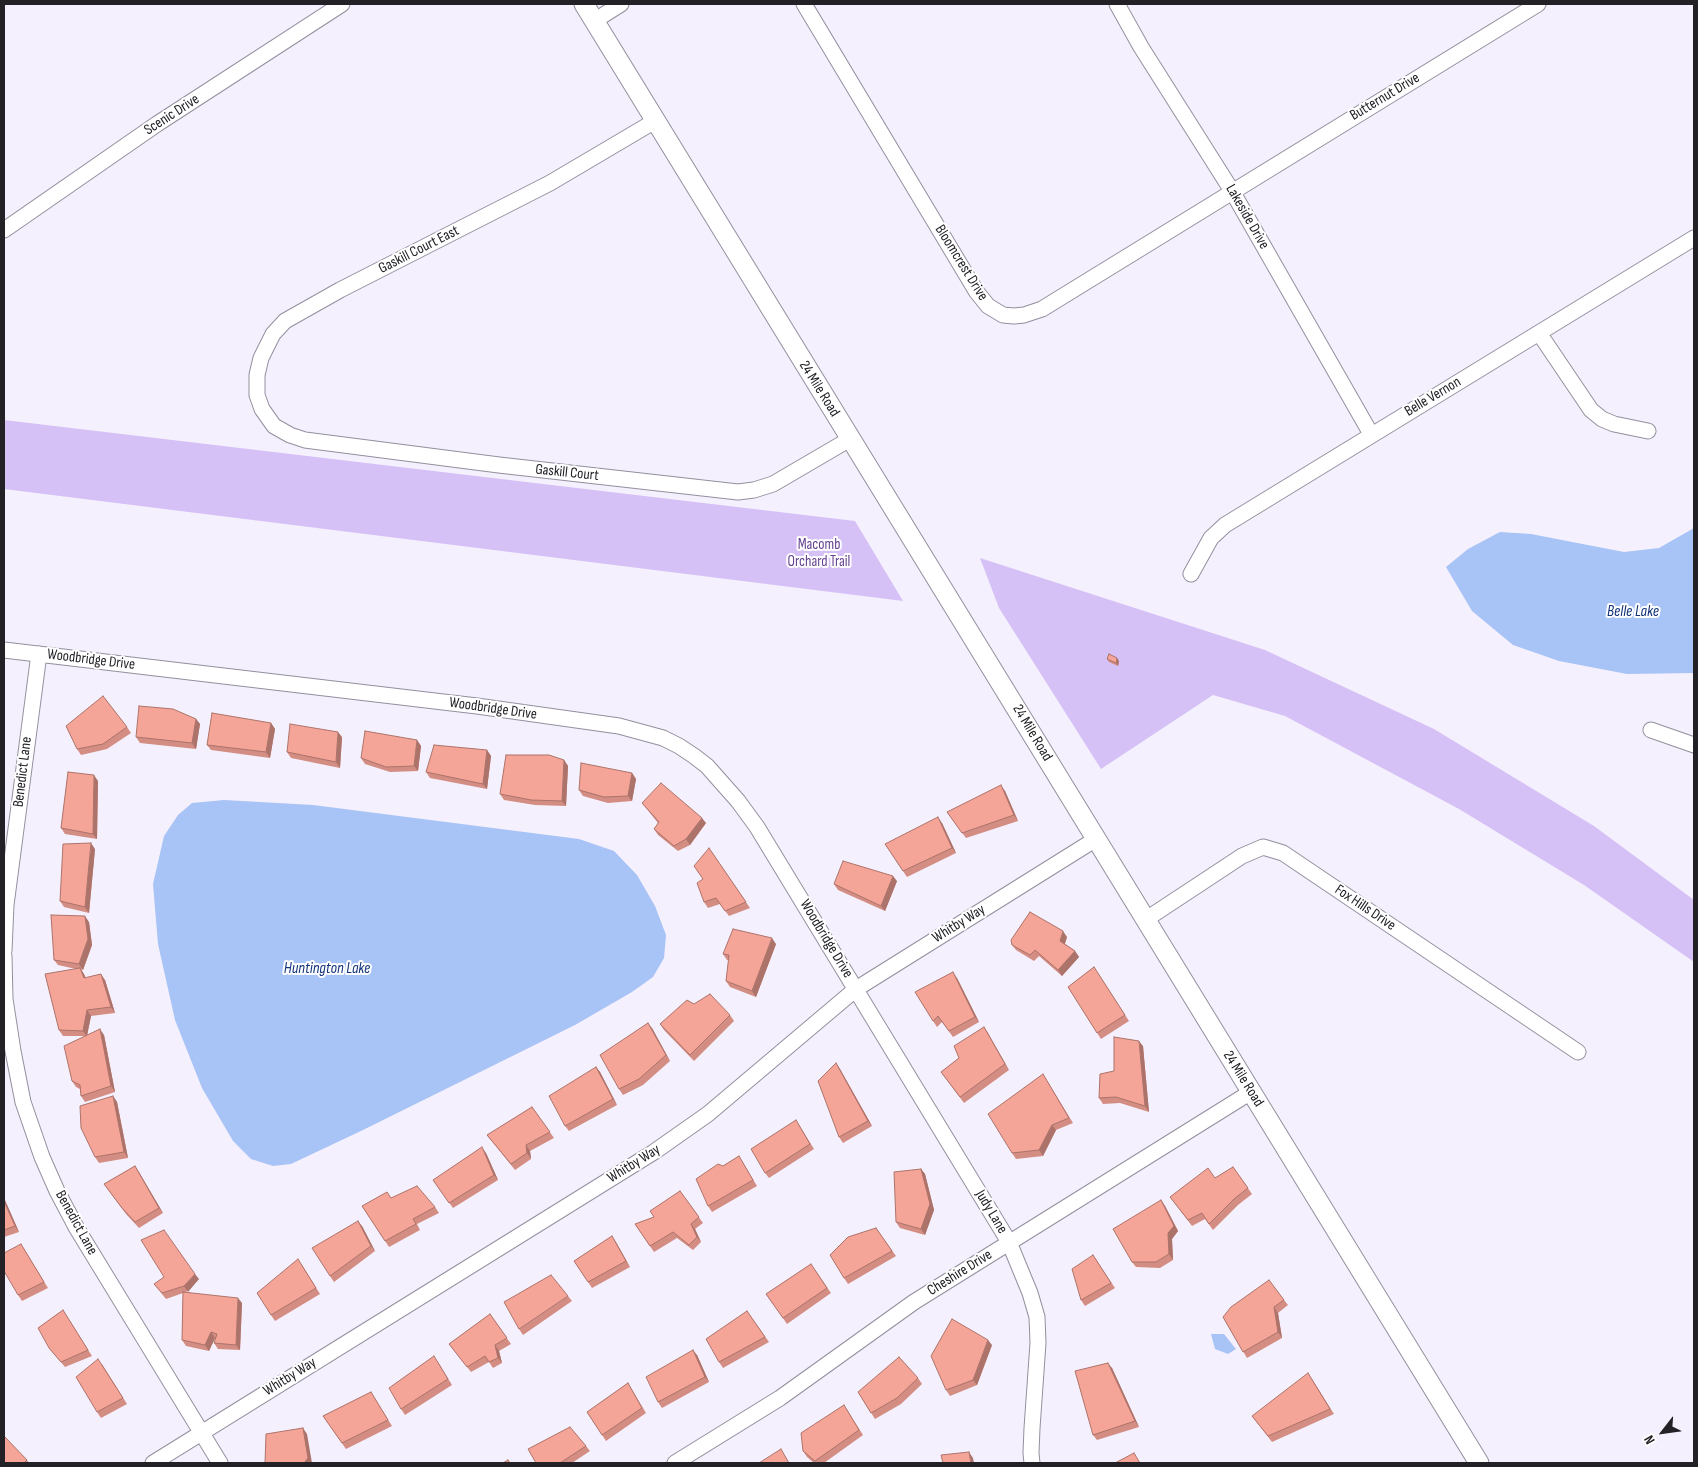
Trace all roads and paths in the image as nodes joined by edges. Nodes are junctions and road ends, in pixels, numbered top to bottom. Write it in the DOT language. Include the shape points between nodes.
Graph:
graph roads {
  1 [pos="342,4"];
  2 [pos="584,4"];
  3 [pos="621,4"];
  4 [pos="804,4"];
  5 [pos="1117,4"];
  6 [pos="1538,4"];
  7 [pos="594,20"];
  8 [pos="655,121"];
  9 [pos="1232,191"];
  10 [pos="4,230"];
  11 [pos="1694,238"];
  12 [pos="1538,333"];
  13 [pos="274,426"];
  14 [pos="1648,431"];
  15 [pos="1371,434"];
  16 [pos="850,439"];
  17 [pos="1191,574"];
  18 [pos="4,650"];
  19 [pos="39,654"];
  20 [pos="1651,730"];
  21 [pos="1694,745"];
  22 [pos="1096,839"];
  23 [pos="1145,920"];
  24 [pos="4,951"];
  25 [pos="4,956"];
  26 [pos="856,988"];
  27 [pos="4,999"];
  28 [pos="1578,1052"];
  29 [pos="1251,1092"];
  30 [pos="1009,1242"];
  31 [pos="201,1432"];
  32 [pos="153,1463"];
  33 [pos="220,1463"];
  34 [pos="675,1463"];
  35 [pos="1032,1463"];
  36 [pos="1479,1463"];
  1 -- 10 [label="street, Scenic Drive" via="157,124"];
  2 -- 7 [label="street, 24 Mile Road"];
  3 -- 7 [label="street"];
  4 -- 9 [label="street, Bloomcrest Drive" via="976,291 988,306 1003,315 1024,315 1042,309"];
  5 -- 9 [label="street, Lakeside Drive"];
  6 -- 9 [label="street, Butternut Drive"];
  7 -- 8 [label="street, 24 Mile Road"];
  8 -- 13 [label="street, Gaskill Court East" via="550,183 286,321 273,334 257,375 257,395"];
  8 -- 16 [label="street, 24 Mile Road"];
  9 -- 15 [label="street, Lakeside Drive"];
  11 -- 12 [label="street, Belle Vernon"];
  12 -- 14 [label="street" via="1591,410 1608,422"];
  12 -- 15 [label="street, Belle Vernon"];
  13 -- 16 [label="street, Gaskill Court" via="305,440 738,492 773,484"];
  15 -- 17 [label="street, Belle Vernon" via="1225,525 1211,538"];
  16 -- 22 [label="street, 24 Mile Road"];
  18 -- 19 [label="street, Woodbridge Drive"];
  19 -- 24 [label="street, Benedict Lane" via="6,905"];
  19 -- 26 [label="street, Woodbridge Drive" via="477,706 619,726 663,738 706,766 738,801"];
  20 -- 21 [label="street"];
  22 -- 23 [label="street, 24 Mile Road"];
  22 -- 26 [label="street, Whitby Way"];
  23 -- 28 [label="street, Fox Hills Drive" via="1242,856 1263,848 1283,853"];
  23 -- 29 [label="street, 24 Mile Road"];
  25 -- 27 [label="street, Benedict Lane"];
  26 -- 30 [label="street, Judy Lane"];
  26 -- 31 [label="street, Whitby Way" via="708,1114 654,1152"];
  27 -- 31 [label="street, Benedict Lane" via="23,1102 57,1191"];
  29 -- 30 [label="street, Cheshire Drive"];
  29 -- 36 [label="street, 24 Mile Road"];
  30 -- 34 [label="street, Cheshire Drive" via="914,1302 780,1398"];
  30 -- 35 [label="street, Judy Lane" via="1037,1317"];
  31 -- 32 [label="street, Whitby Way"];
  31 -- 33 [label="street, Benedict Lane"];
}
